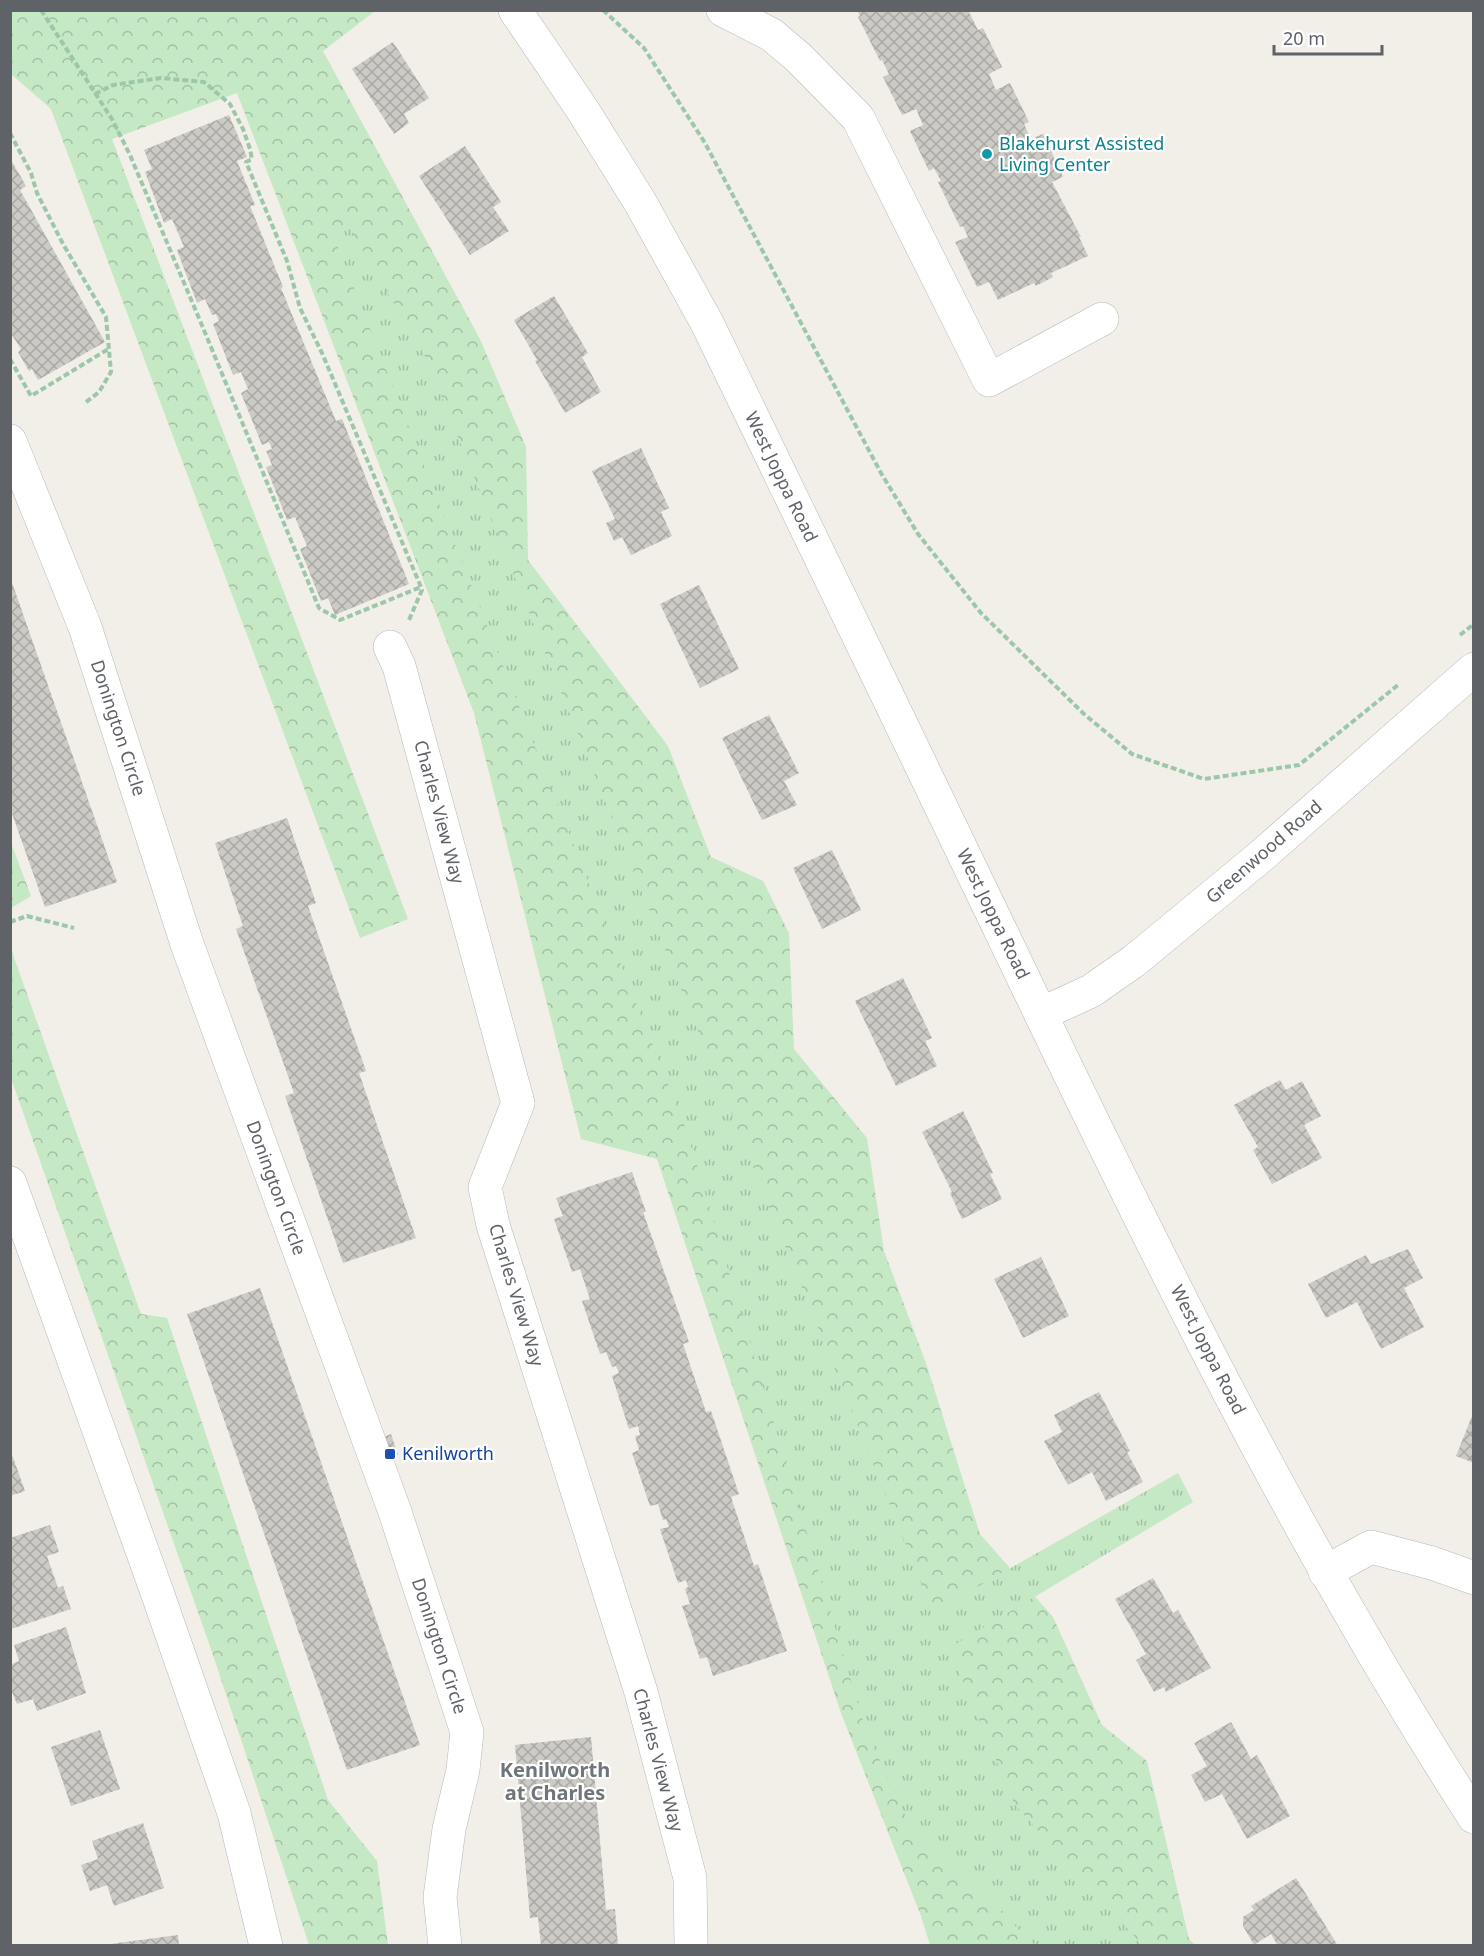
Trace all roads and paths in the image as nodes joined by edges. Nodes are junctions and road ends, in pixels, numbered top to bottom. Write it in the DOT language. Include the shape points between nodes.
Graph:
graph roads {
  1 [pos="41,10"];
  2 [pos="515,10"];
  3 [pos="603,10"];
  4 [pos="723,10"];
  5 [pos="95,94"];
  6 [pos="10,133"];
  7 [pos="1102,319"];
  8 [pos="111,348"];
  9 [pos="10,360"];
  10 [pos="85,403"];
  11 [pos="10,441"];
  12 [pos="421,587"];
  13 [pos="1473,624"];
  14 [pos="1455,639"];
  15 [pos="390,647"];
  16 [pos="1473,669"];
  17 [pos="1400,684"];
  18 [pos="10,922"];
  19 [pos="74,928"];
  20 [pos="1041,1014"];
  21 [pos="10,1183"];
  22 [pos="1325,1572"];
  23 [pos="1473,1578"];
  24 [pos="1473,1817"];
  25 [pos="266,1946"];
  26 [pos="445,1946"];
  27 [pos="692,1946"];
  1 -- 5 [label="path"];
  2 -- 20 [label="street, West Joppa Road" via="640,202 706,323"];
  3 -- 17 [label="path" via="644,48 705,143 881,473 918,534 981,613 1092,721 1132,754 1204,779 1299,765"];
  4 -- 7 [label="street" via="772,35 858,118 989,380"];
  5 -- 12 [label="path" via="113,85 161,78 204,82 230,104 250,148 252,159 246,162 287,261 300,308"];
  5 -- 12 [label="path" via="130,155 319,608 340,620"];
  6 -- 8 [label="path" via="58,234 106,317"];
  8 -- 9 [label="path" via="31,396"];
  8 -- 10 [label="path" via="111,372 99,392"];
  11 -- 26 [label="street, Donington Circle" via="85,627 187,944 394,1512 467,1731 440,1897"];
  12 -- 15 [label="path" via="398,646"];
  13 -- 14 [label="path"];
  15 -- 27 [label="street, Charles View Way" via="399,666 518,1103 485,1187 493,1225 641,1692 690,1878"];
  16 -- 20 [label="street, Greenwood Road" via="1260,857 1134,961 1091,991"];
  18 -- 19 [label="path" via="27,916"];
  20 -- 22 [label="street, West Joppa Road" via="1149,1238"];
  21 -- 25 [label="street" via="234,1813"];
  22 -- 23 [label="street" via="1371,1547"];
  22 -- 24 [label="street, West Joppa Road"];
}
